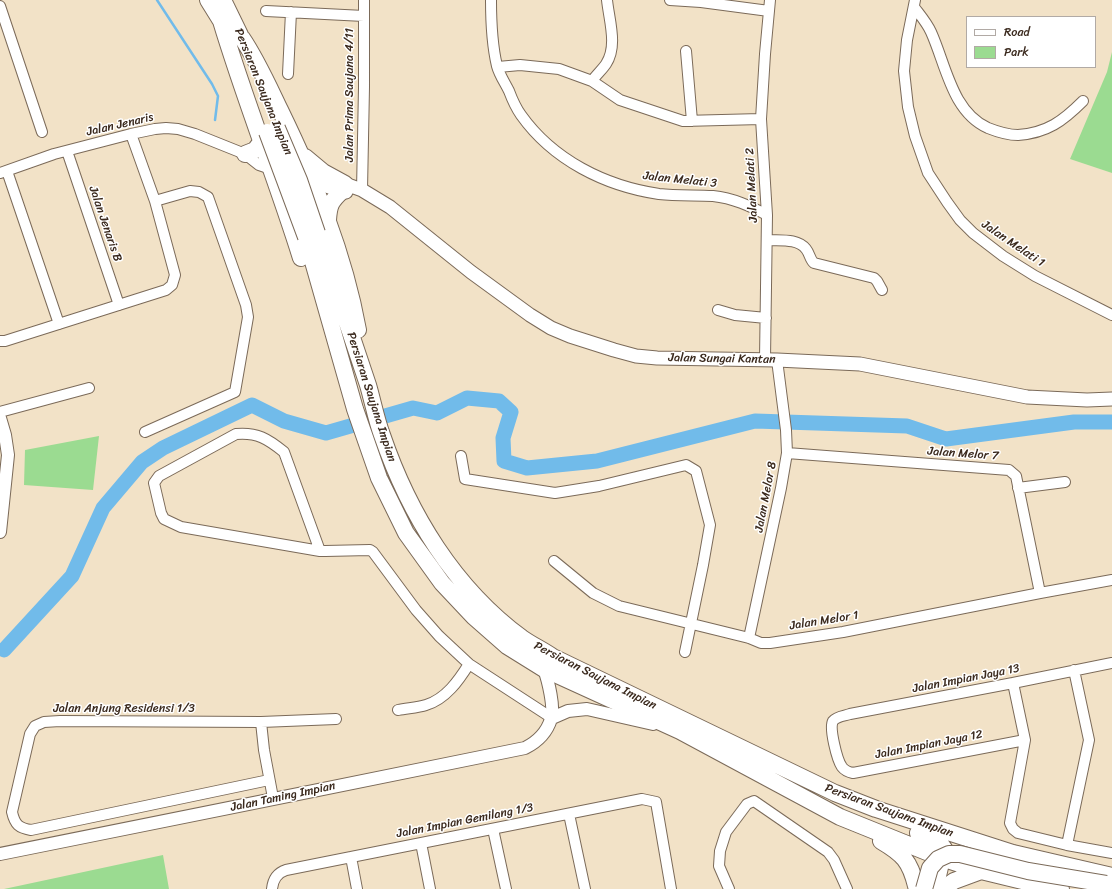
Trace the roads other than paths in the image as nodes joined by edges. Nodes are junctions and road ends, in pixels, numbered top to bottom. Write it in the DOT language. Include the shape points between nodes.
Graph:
graph roads {
  1 [pos="208,0"];
  2 [pos="224,0"];
  3 [pos="364,0"];
  4 [pos="491,0"];
  5 [pos="607,0"];
  6 [pos="670,0"];
  7 [pos="770,0"];
  8 [pos="915,3"];
  9 [pos="0,6"];
  10 [pos="769,10"];
  11 [pos="266,11"];
  12 [pos="291,12"];
  13 [pos="364,16"];
  14 [pos="242,38"];
  15 [pos="686,51"];
  16 [pos="498,67"];
  17 [pos="288,74"];
  18 [pos="592,81"];
  19 [pos="1083,101"];
  20 [pos="761,119"];
  21 [pos="692,121"];
  22 [pos="42,132"];
  23 [pos="131,134"];
  24 [pos="269,134"];
  25 [pos="67,151"];
  26 [pos="246,154"];
  27 [pos="302,154"];
  28 [pos="269,163"];
  29 [pos="4,172"];
  30 [pos="311,177"];
  31 [pos="344,187"];
  32 [pos="362,190"];
  33 [pos="377,199"];
  34 [pos="155,201"];
  35 [pos="767,215"];
  36 [pos="328,220"];
  37 [pos="312,235"];
  38 [pos="767,240"];
  39 [pos="882,290"];
  40 [pos="119,305"];
  41 [pos="718,310"];
  42 [pos="1112,315"];
  43 [pos="766,318"];
  44 [pos="58,324"];
  45 [pos="0,341"];
  46 [pos="771,360"];
  47 [pos="89,388"];
  48 [pos="371,394"];
  49 [pos="1112,399"];
  50 [pos="352,410"];
  51 [pos="0,412"];
  52 [pos="0,418"];
  53 [pos="145,432"];
  54 [pos="787,453"];
  55 [pos="461,456"];
  56 [pos="1066,482"];
  57 [pos="1018,488"];
  58 [pos="2,499"];
  59 [pos="0,532"];
  60 [pos="320,551"];
  61 [pos="554,561"];
  62 [pos="1112,580"];
  63 [pos="1040,593"];
  64 [pos="691,623"];
  65 [pos="750,638"];
  66 [pos="685,652"];
  67 [pos="1112,663"];
  68 [pos="469,664"];
  69 [pos="544,669"];
  70 [pos="1074,670"];
  71 [pos="1013,683"];
  72 [pos="398,710"];
  73 [pos="552,718"];
  74 [pos="336,719"];
  75 [pos="261,722"];
  76 [pos="680,731"];
  77 [pos="1025,740"];
  78 [pos="841,766"];
  79 [pos="270,780"];
  80 [pos="834,793"];
  81 [pos="274,798"];
  82 [pos="569,814"];
  83 [pos="840,817"];
  84 [pos="493,829"];
  85 [pos="421,843"];
  86 [pos="1067,845"];
  87 [pos="1013,853"];
  88 [pos="1112,853"];
  89 [pos="0,854"];
  90 [pos="941,854"];
  91 [pos="351,857"];
  92 [pos="981,871"];
  93 [pos="1110,881"];
  94 [pos="919,888"];
  95 [pos="272,889"];
  96 [pos="357,889"];
  97 [pos="430,889"];
  98 [pos="506,889"];
  99 [pos="585,889"];
  100 [pos="671,889"];
  101 [pos="729,889"];
  102 [pos="847,889"];
  103 [pos="938,889"];
  104 [pos="943,889"];
  105 [pos="1061,889"];
  1 -- 24 [label="highway, Persiaran Saujana Impian" via="238,52"];
  2 -- 14 [label="highway, Persiaran Saujana Impian"];
  3 -- 13 [label="street, Jalan Prima Saujana 4/11"];
  4 -- 16 [label="street, Jalan Melati 3" via="491,24"];
  5 -- 18 [label="street" via="611,48 606,63"];
  6 -- 10 [label="street"];
  7 -- 10 [label="street, Jalan Melati 2"];
  8 -- 19 [label="street" via="931,32 948,80 969,116 981,125 1010,135 1043,131 1058,123"];
  8 -- 42 [label="street, Jalan Melati 1" via="904,71 908,107 928,173 960,220 973,233 1003,256 1036,276"];
  9 -- 22 [label="street"];
  10 -- 20 [label="street, Jalan Melati 2"];
  11 -- 12 [label="street"];
  12 -- 13 [label="street"];
  12 -- 17 [label="street"];
  13 -- 32 [label="street, Jalan Prima Saujana 4/11"];
  14 -- 24 [label="highway, Persiaran Saujana Impian"];
  14 -- 27 [label="highway" via="253,53"];
  15 -- 21 [label="street"];
  16 -- 18 [label="street" via="520,65 559,69"];
  16 -- 35 [label="street, Jalan Melati 3" via="520,114 531,128 566,160 596,176 628,187 660,194 727,198"];
  18 -- 21 [label="street" via="620,100 683,122"];
  20 -- 21 [label="street"];
  20 -- 35 [label="street, Jalan Melati 2"];
  23 -- 25 [label="street, Jalan Jenaris"];
  23 -- 26 [label="street, Jalan Jenaris" via="155,129 178,129"];
  23 -- 34 [label="street"];
  24 -- 26 [label="highway" via="255,150"];
  24 -- 28 [label="highway"];
  24 -- 37 [label="highway, Persiaran Saujana Impian, bridge"];
  25 -- 29 [label="street, Jalan Jenaris"];
  25 -- 40 [label="street, Jalan Jenaris B"];
  26 -- 28 [label="street, Jalan Jenaris"];
  27 -- 30 [label="highway"];
  27 -- 31 [label="highway"];
  28 -- 30 [label="main road, Jalan Sungai Kantan"];
  28 -- 50 [label="highway"];
  29 -- 44 [label="street"];
  30 -- 31 [label="main road, Jalan Sungai Kantan"];
  30 -- 36 [label="highway"];
  31 -- 32 [label="main road, Jalan Sungai Kantan"];
  31 -- 33 [label="main road, Jalan Sungai Kantan" via="360,196"];
  31 -- 36 [label="highway" via="329,206"];
  32 -- 33 [label="main road, Jalan Sungai Kantan"];
  33 -- 46 [label="main road, Jalan Sungai Kantan" via="530,315 570,336 636,356"];
  34 -- 40 [label="street" via="175,276 172,285 166,290"];
  34 -- 53 [label="street" via="190,191 208,197 248,317 235,392"];
  35 -- 38 [label="street, Jalan Melati 2"];
  36 -- 48 [label="highway" via="353,302"];
  37 -- 48 [label="highway, Persiaran Saujana Impian"];
  37 -- 50 [label="highway, Persiaran Saujana Impian"];
  38 -- 39 [label="street" via="798,242 814,263 874,278"];
  38 -- 43 [label="street, Jalan Melati 2"];
  40 -- 44 [label="street"];
  41 -- 43 [label="street" via="735,315"];
  43 -- 46 [label="street, Jalan Melati 2"];
  44 -- 45 [label="street"];
  46 -- 49 [label="main road, Jalan Sungai Kantan" via="860,364 1027,397"];
  46 -- 54 [label="street, Jalan Melor 8" via="783,408"];
  47 -- 51 [label="street"];
  48 -- 80 [label="highway, Persiaran Saujana Impian" via="381,434 416,514 442,557 493,614 523,638 553,657"];
  50 -- 69 [label="highway, Persiaran Saujana Impian" via="379,478 406,533 442,583 474,617 507,646"];
  52 -- 58 [label="street" via="8,455"];
  54 -- 57 [label="street, Jalan Melor 7" via="1009,470 1016,476"];
  54 -- 65 [label="street, Jalan Melor 8"];
  55 -- 64 [label="street" via="465,479 555,493 599,486 686,465 696,471 710,525"];
  56 -- 57 [label="street"];
  57 -- 63 [label="street, Jalan Melor 7"];
  58 -- 59 [label="street"];
  60 -- 60 [label="street" via="284,452 271,441 259,436 236,434 158,476 154,483 164,519 181,527"];
  60 -- 68 [label="street" via="373,552 416,610"];
  61 -- 64 [label="street, Jalan Melor 1" via="593,594 619,606"];
  62 -- 63 [label="street, Jalan Melor 1"];
  63 -- 65 [label="street, Jalan Melor 1" via="843,632 770,643"];
  64 -- 65 [label="street, Jalan Melor 1"];
  64 -- 66 [label="street"];
  67 -- 70 [label="street, Jalan Impian Jaya 13"];
  68 -- 72 [label="street" via="459,680 439,699 426,705"];
  68 -- 73 [label="street"];
  69 -- 73 [label="street" via="552,705"];
  69 -- 76 [label="highway, Persiaran Saujana Impian"];
  70 -- 71 [label="street, Jalan Impian Jaya 13"];
  70 -- 86 [label="street" via="1089,740"];
  71 -- 77 [label="street"];
  71 -- 78 [label="street, Jalan Impian Jaya 13" via="837,718 831,728"];
  73 -- 76 [label="street" via="568,711 587,709"];
  73 -- 81 [label="street, Jalan Taming Impian" via="543,734 525,748"];
  74 -- 75 [label="street, Jalan Anjung Residensi 1/3"];
  75 -- 79 [label="street"];
  75 -- 79 [label="street, Jalan Anjung Residensi 1/3" via="44,722 35,726 30,734 12,812 15,822 22,828 31,830"];
  76 -- 83 [label="highway, Persiaran Saujana Impian"];
  77 -- 78 [label="street, Jalan Impian Jaya 12" via="853,773"];
  77 -- 86 [label="street" via="1010,823 1018,833"];
  79 -- 81 [label="street"];
  80 -- 87 [label="highway, Persiaran Saujana Impian"];
  80 -- 90 [label="highway" via="864,813 938,840"];
  81 -- 89 [label="street, Jalan Taming Impian"];
  82 -- 84 [label="street, Jalan Impian Gemilang 1/3"];
  82 -- 99 [label="street"];
  82 -- 100 [label="street, Jalan Impian Gemilang 1/3" via="642,799 656,802"];
  83 -- 90 [label="highway, Persiaran Saujana Impian"];
  83 -- 94 [label="highway" via="902,855 909,864"];
  84 -- 85 [label="street, Jalan Impian Gemilang 1/3"];
  84 -- 98 [label="street"];
  85 -- 91 [label="street, Jalan Impian Gemilang 1/3"];
  85 -- 97 [label="street"];
  86 -- 88 [label="street"];
  87 -- 90 [label="highway" via="1001,856 953,845"];
  87 -- 93 [label="highway, Persiaran Saujana Impian"];
  90 -- 92 [label="highway, Persiaran Saujana Impian"];
  90 -- 94 [label="street" via="927,868"];
  90 -- 103 [label="street"];
  91 -- 95 [label="street, Jalan Impian Gemilang 1/3" via="279,872"];
  91 -- 96 [label="street"];
  92 -- 104 [label="highway" via="954,881"];
  92 -- 105 [label="highway, Persiaran Saujana Impian"];
  93 -- 94 [label="highway, bridge" via="1028,871 960,854 949,854 938,859 930,868"];
  101 -- 102 [label="street" via="719,866 720,851 726,832 747,804 754,801 828,852"];
}
